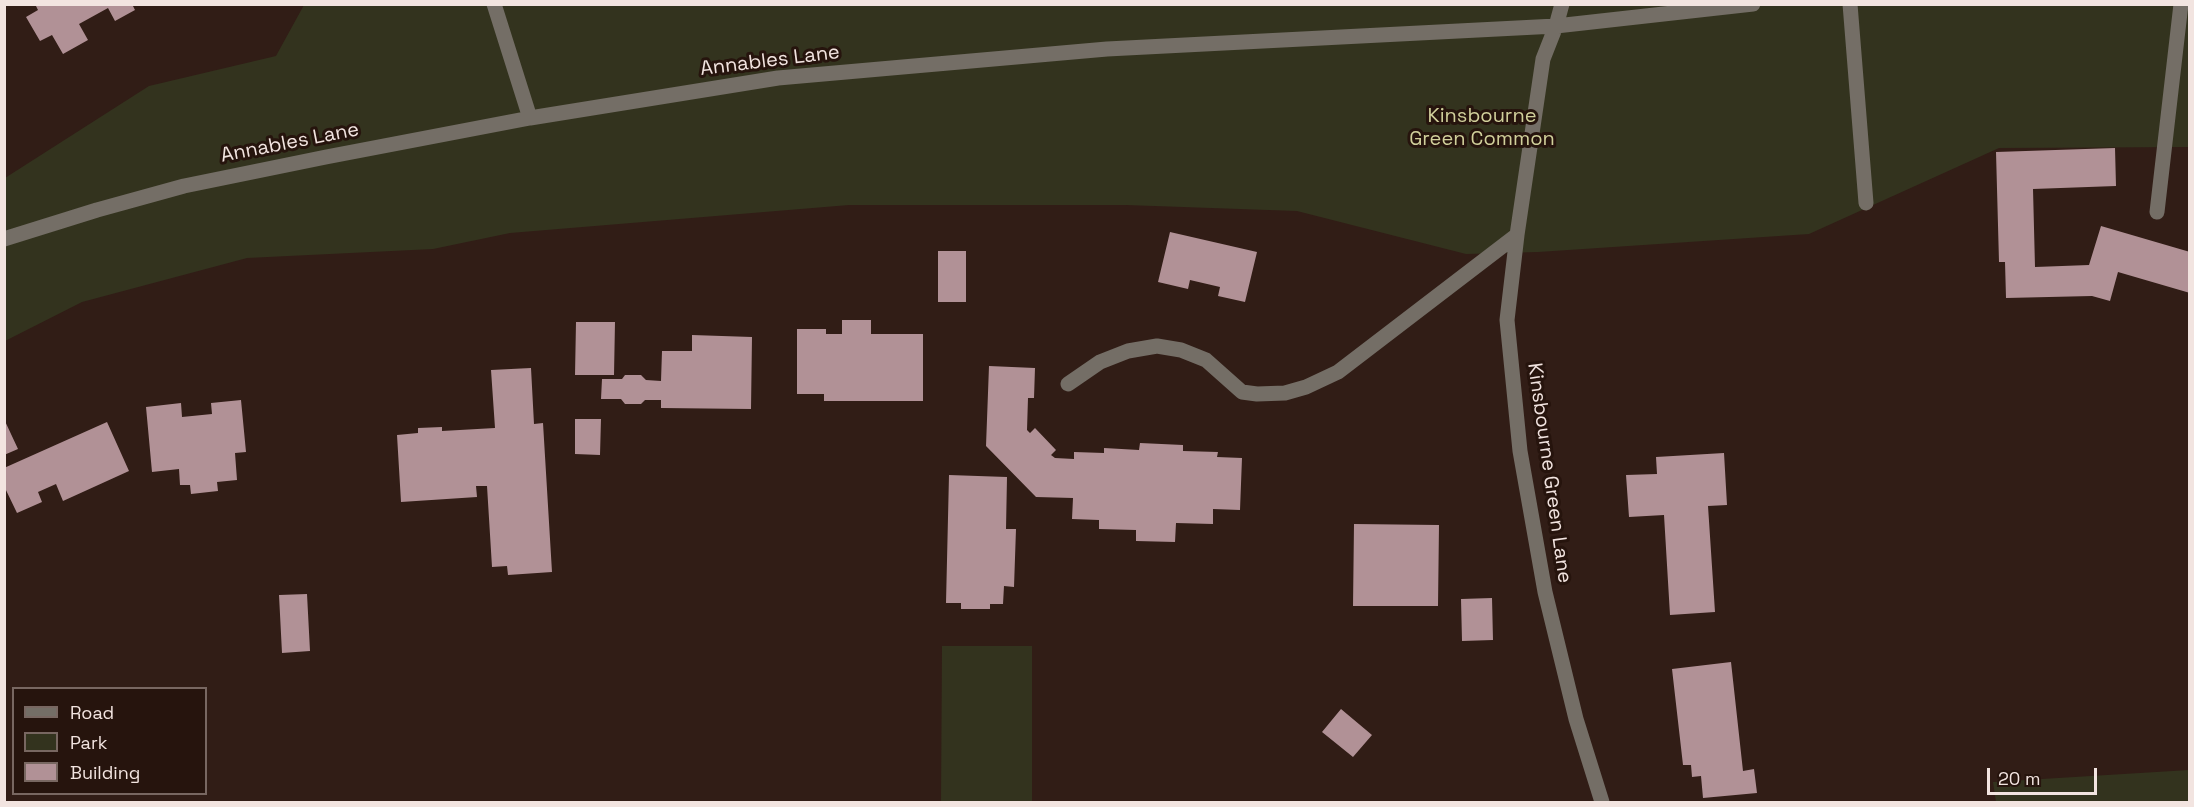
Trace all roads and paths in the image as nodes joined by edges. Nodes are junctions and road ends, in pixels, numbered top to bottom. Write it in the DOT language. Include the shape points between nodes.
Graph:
graph roads {
  1 [pos="494,4"];
  2 [pos="1562,4"];
  3 [pos="1753,4"];
  4 [pos="1850,4"];
  5 [pos="2181,4"];
  6 [pos="1556,26"];
  7 [pos="530,118"];
  8 [pos="1866,203"];
  9 [pos="2157,212"];
  10 [pos="1517,235"];
  11 [pos="4,239"];
  12 [pos="1068,384"];
  13 [pos="1602,802"];
  1 -- 7 [label="street"];
  2 -- 6 [label="street, Kinsbourne Green Lane"];
  3 -- 6 [label="street, Annables Lane"];
  4 -- 8 [label="street"];
  5 -- 9 [label="street"];
  6 -- 7 [label="street, Annables Lane" via="1107,49 778,78"];
  6 -- 10 [label="street, Kinsbourne Green Lane" via="1543,59"];
  7 -- 11 [label="street, Annables Lane" via="184,186"];
  10 -- 12 [label="street" via="1338,372 1306,387 1285,393 1242,392 1206,360 1157,346 1128,351 1100,362"];
  10 -- 13 [label="street, Kinsbourne Green Lane" via="1508,320 1520,451 1545,592 1576,719"];
}
